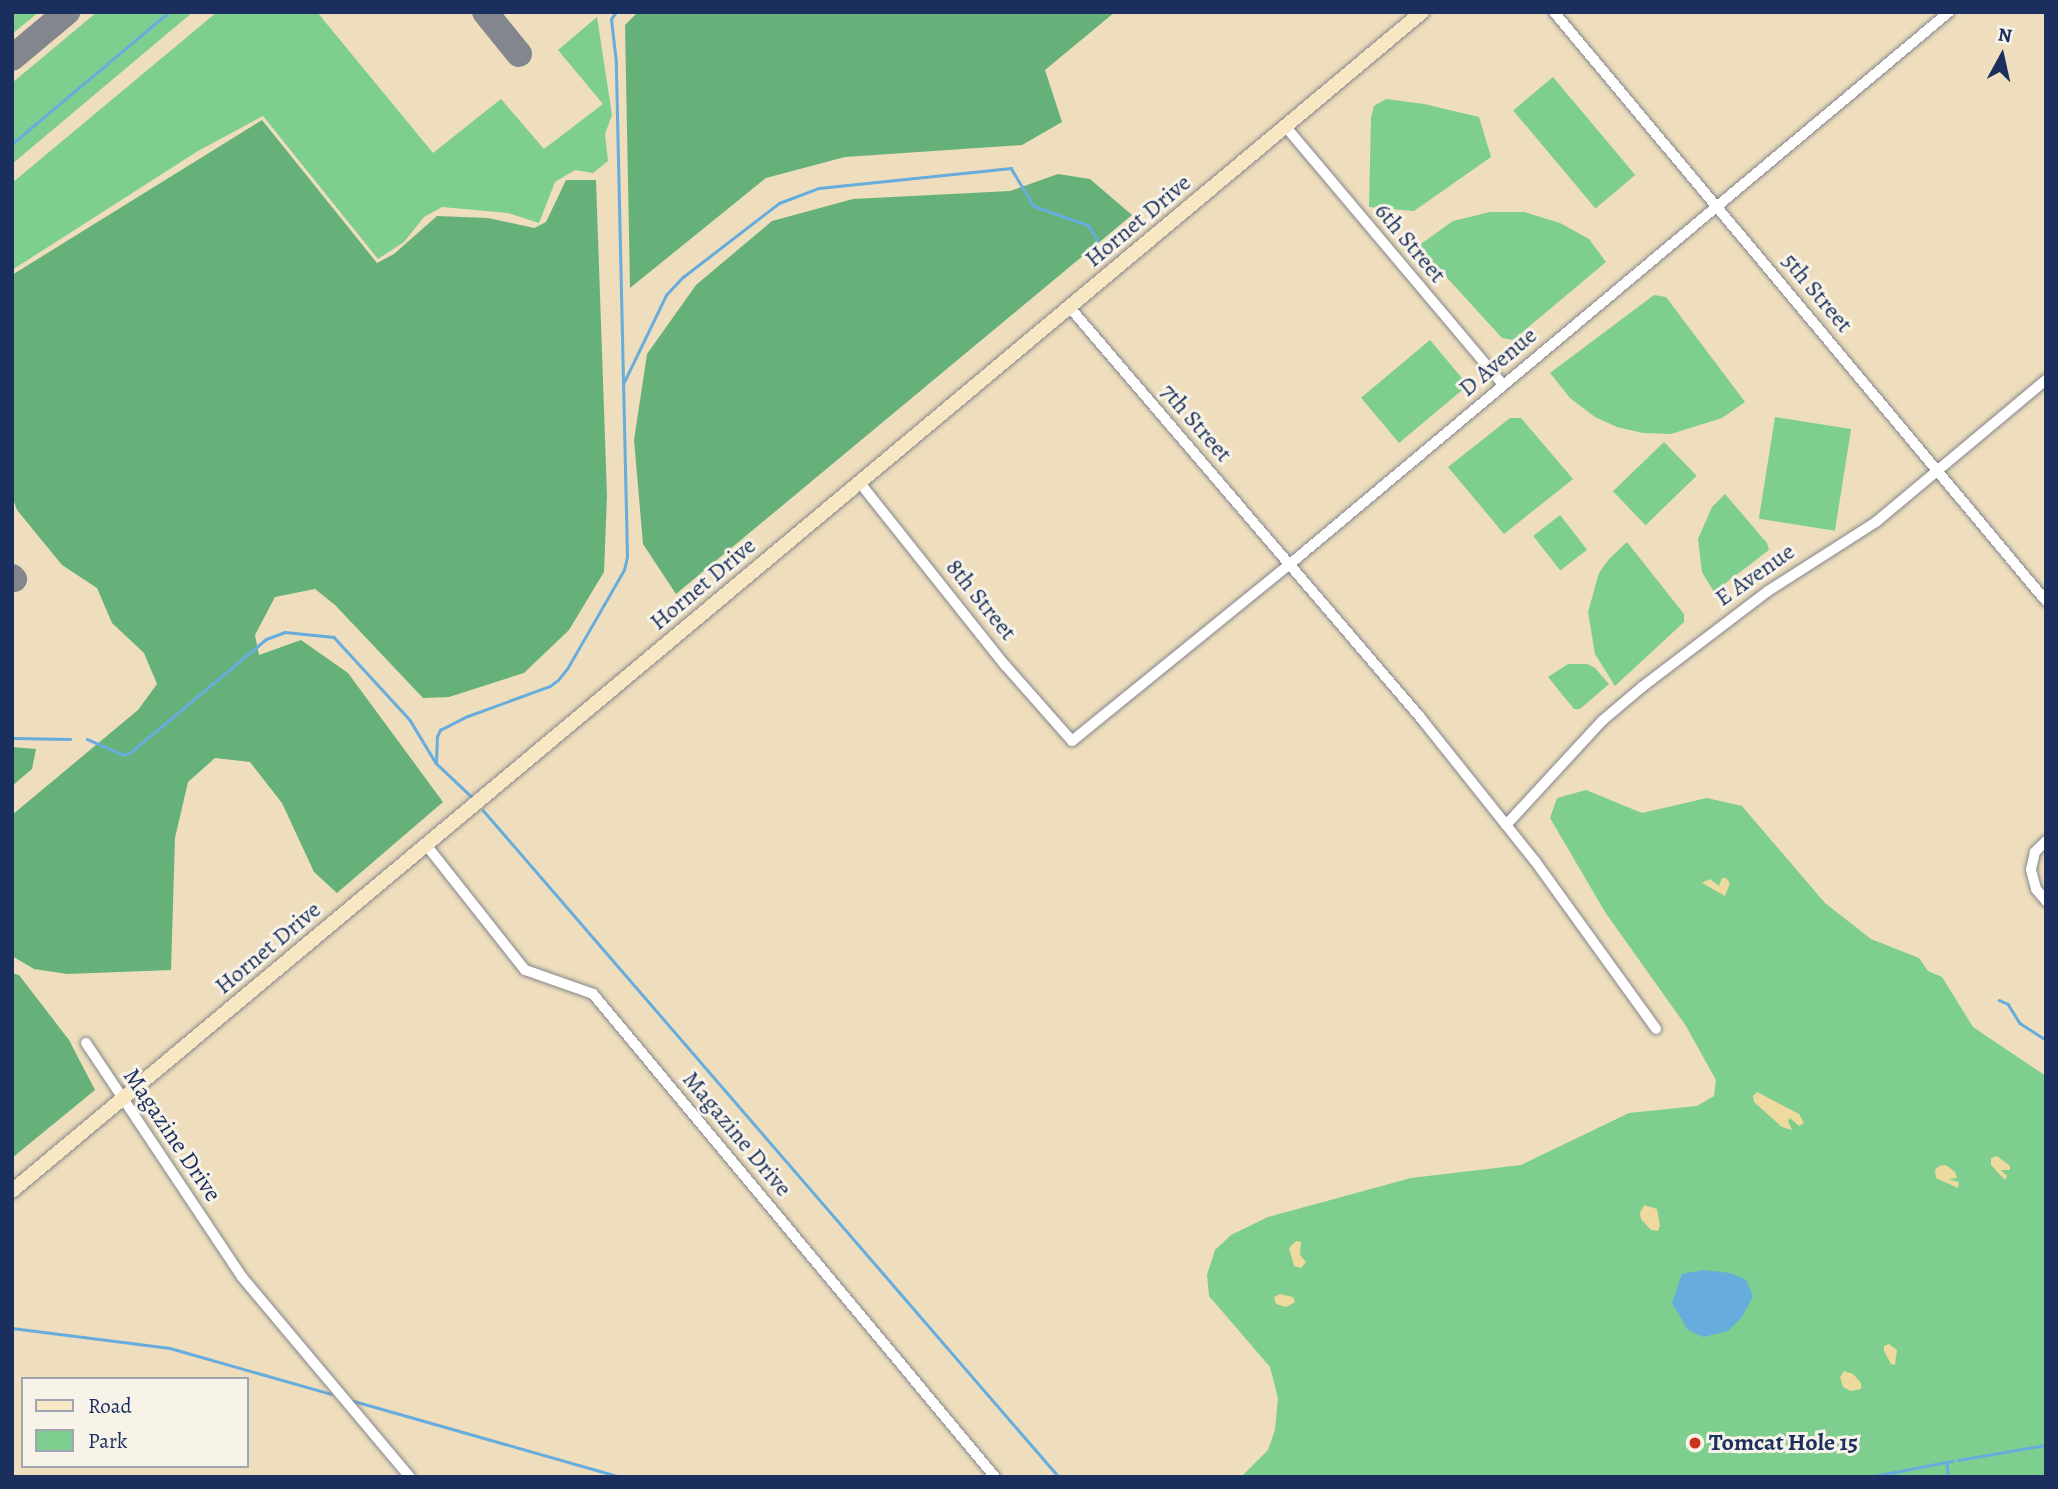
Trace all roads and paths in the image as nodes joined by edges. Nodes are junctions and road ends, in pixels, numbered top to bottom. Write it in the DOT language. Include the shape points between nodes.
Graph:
graph roads {
  1 [pos="1422,12"];
  2 [pos="1554,12"];
  3 [pos="1949,12"];
  4 [pos="1286,127"];
  5 [pos="1719,208"];
  6 [pos="1071,309"];
  7 [pos="2046,380"];
  8 [pos="1503,385"];
  9 [pos="1938,470"];
  10 [pos="860,483"];
  11 [pos="1290,564"];
  12 [pos="2046,601"];
  13 [pos="1072,741"];
  14 [pos="1506,825"];
  15 [pos="2046,841"];
  16 [pos="427,846"];
  17 [pos="2046,901"];
  18 [pos="1656,1029"];
  19 [pos="86,1042"];
  20 [pos="123,1099"];
  21 [pos="12,1191"];
  22 [pos="410,1477"];
  23 [pos="995,1477"];
  1 -- 4 [label="main road, Hornet Drive"];
  2 -- 5 [label="street, 5th Street"];
  3 -- 5 [label="street, D Avenue"];
  4 -- 6 [label="main road, Hornet Drive"];
  4 -- 8 [label="street, 6th Street"];
  5 -- 8 [label="street, D Avenue"];
  5 -- 9 [label="street, 5th Street"];
  6 -- 10 [label="main road, Hornet Drive"];
  6 -- 11 [label="street, 7th Street"];
  7 -- 9 [label="street, E Avenue"];
  8 -- 11 [label="street, D Avenue"];
  9 -- 12 [label="street, 5th Street"];
  9 -- 14 [label="street, E Avenue" via="1876,522 1768,591 1642,687 1603,720"];
  10 -- 13 [label="street, 8th Street" via="1005,665"];
  10 -- 16 [label="main road, Hornet Drive"];
  11 -- 13 [label="street, D Avenue"];
  11 -- 14 [label="street, 7th Street"];
  14 -- 18 [label="street, 7th Street"];
  15 -- 17 [label="street" via="2035,852 2031,870 2036,889"];
  16 -- 20 [label="main road, Hornet Drive"];
  16 -- 23 [label="street, Magazine Drive" via="525,970 593,995"];
  19 -- 20 [label="street, Magazine Drive"];
  20 -- 21 [label="main road, Hornet Drive"];
  20 -- 22 [label="street, Magazine Drive" via="242,1277"];
}
